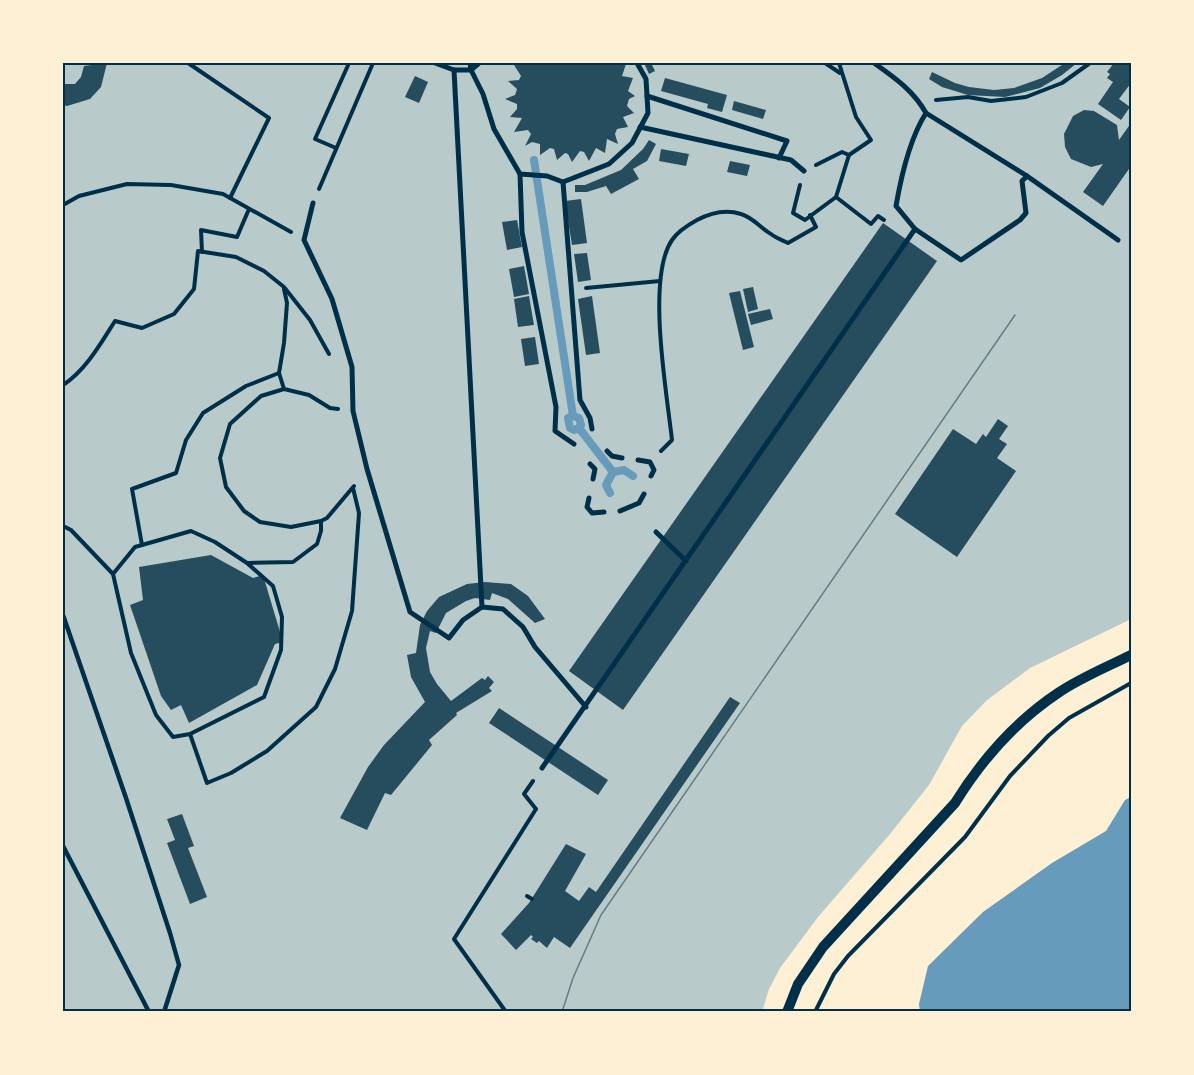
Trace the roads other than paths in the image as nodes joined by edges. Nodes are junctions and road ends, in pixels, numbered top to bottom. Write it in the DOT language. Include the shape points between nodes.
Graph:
graph roads {
  1 [pos="435,63"];
  2 [pos="479,63"];
  3 [pos="637,63"];
  4 [pos="874,63"];
  5 [pos="471,66"];
  6 [pos="454,70"];
  7 [pos="647,96"];
  8 [pos="926,113"];
  9 [pos="640,127"];
  10 [pos="779,158"];
  11 [pos="804,171"];
  12 [pos="520,174"];
  13 [pos="1027,176"];
  14 [pos="563,182"];
  15 [pos="313,203"];
  16 [pos="915,229"];
  17 [pos="1118,240"];
  18 [pos="592,429"];
  19 [pos="574,444"];
  20 [pos="607,451"];
  21 [pos="622,458"];
  22 [pos="638,460"];
  23 [pos="590,464"];
  24 [pos="651,476"];
  25 [pos="593,479"];
  26 [pos="644,494"];
  27 [pos="589,498"];
  28 [pos="620,511"];
  29 [pos="604,512"];
  30 [pos="656,532"];
  31 [pos="686,561"];
  32 [pos="482,607"];
  33 [pos="63,615"];
  34 [pos="1131,655"];
  35 [pos="585,707"];
  36 [pos="543,768"];
  37 [pos="63,846"];
  38 [pos="149,1012"];
  39 [pos="164,1012"];
  40 [pos="787,1012"];
  1 -- 6 [label="street"];
  2 -- 5 [label="street"];
  3 -- 7 [label="street" via="646,79"];
  4 -- 8 [label="street" via="906,86"];
  5 -- 6 [label="street"];
  5 -- 12 [label="street" via="494,129"];
  6 -- 32 [label="street"];
  7 -- 9 [label="street" via="648,113"];
  7 -- 10 [label="street" via="787,141"];
  8 -- 13 [label="street"];
  8 -- 16 [label="street" via="901,179 896,206"];
  9 -- 10 [label="street"];
  9 -- 14 [label="street" via="632,143 609,164"];
  10 -- 11 [label="street" via="791,160"];
  12 -- 14 [label="street"];
  12 -- 19 [label="street" via="522,232 556,407 555,431"];
  13 -- 16 [label="street" via="1022,181 1026,213 962,260"];
  13 -- 17 [label="street"];
  14 -- 18 [label="street" via="580,400"];
  15 -- 32 [label="street" via="304,240 332,299 352,367 352,411 411,612 449,638 463,620"];
  16 -- 31 [label="street"];
  20 -- 21 [label="street"];
  22 -- 24 [label="street" via="650,462 654,470"];
  23 -- 25 [label="street" via="595,469"];
  26 -- 28 [label="street" via="639,503"];
  27 -- 29 [label="street" via="587,507 592,513"];
  30 -- 31 [label="street"];
  31 -- 35 [label="street"];
  32 -- 35 [label="street" via="503,609 523,627"];
  33 -- 39 [label="lane" via="176,955 178,965"];
  34 -- 40 [label="street" via="1059,693 1031,713 991,753 955,803 823,947 798,984"];
  35 -- 36 [label="street"];
  37 -- 38 [label="lane"];
}
